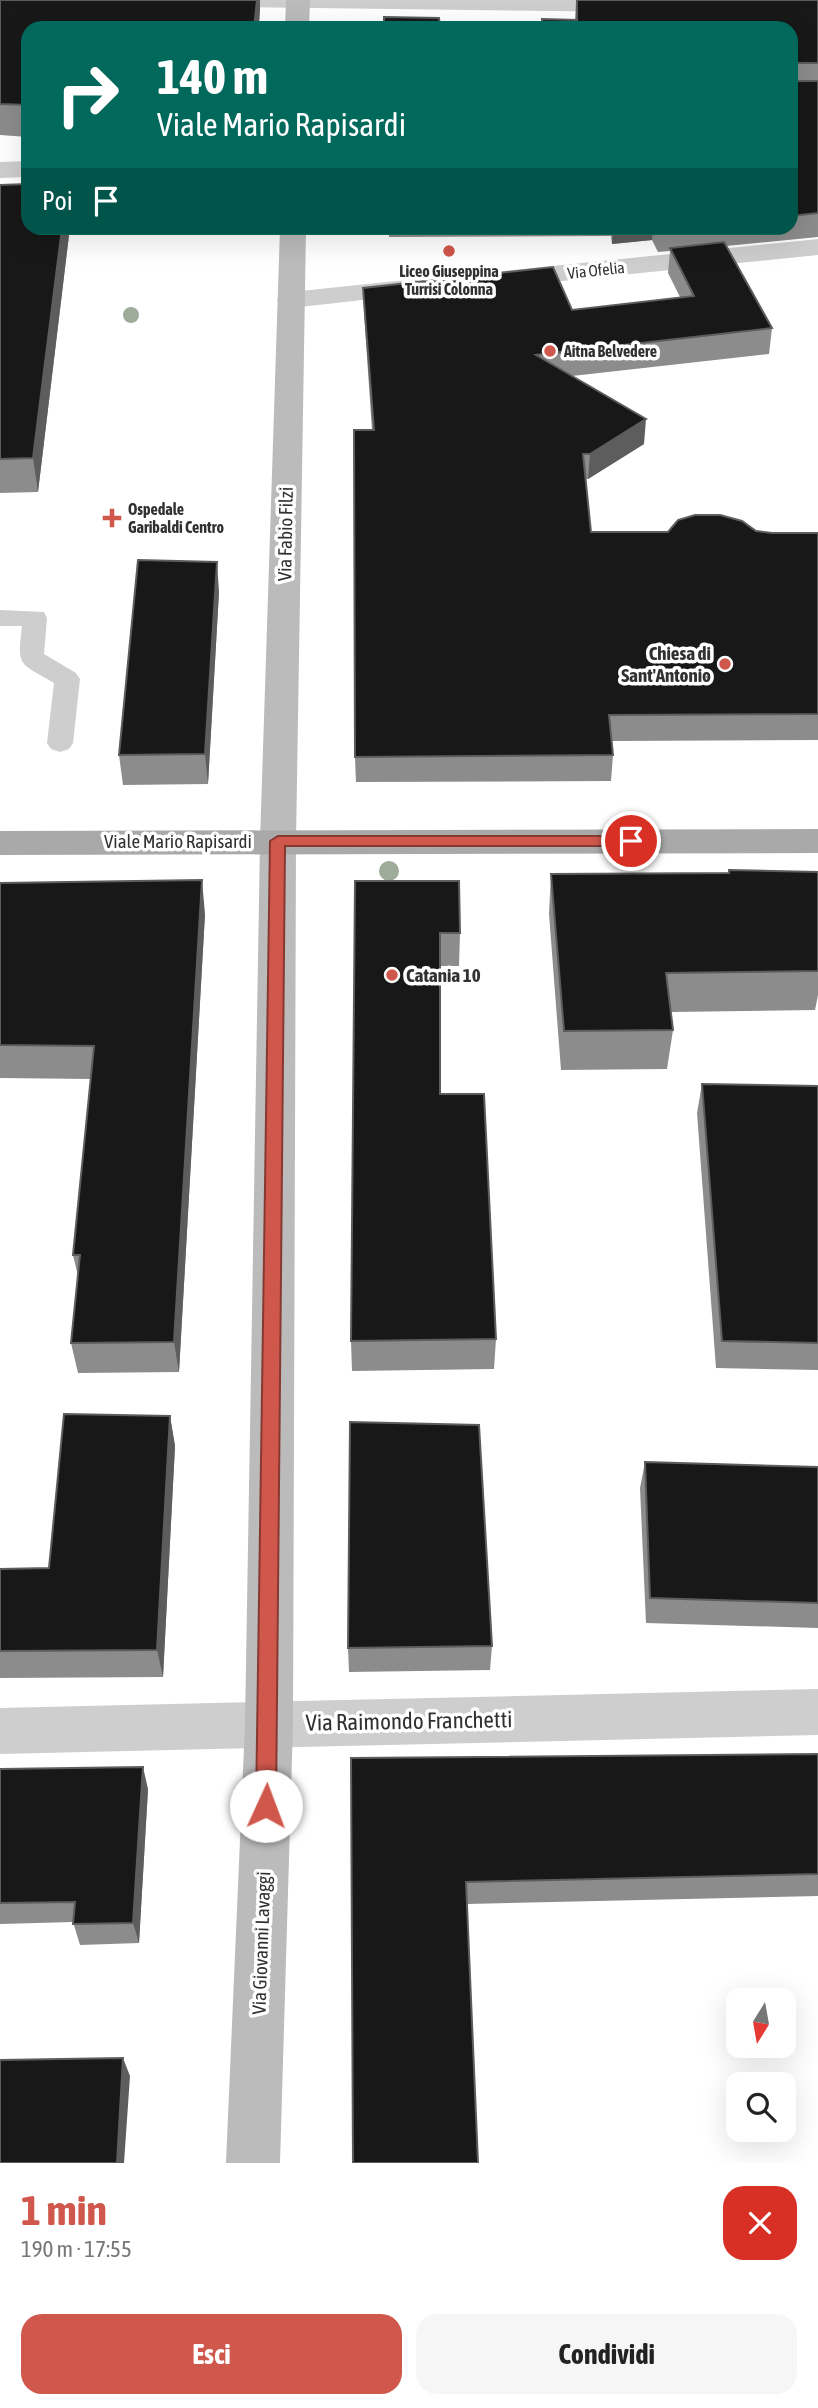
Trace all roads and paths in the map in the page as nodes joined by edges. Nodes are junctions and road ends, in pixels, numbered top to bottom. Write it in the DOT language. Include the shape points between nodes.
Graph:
graph roads {
  1 [pos="230,0"];
  2 [pos="686,0"];
  3 [pos="262,1"];
  4 [pos="411,2"];
  5 [pos="639,5"];
  6 [pos="298,12"];
  7 [pos="643,21"];
  8 [pos="21,169"];
  9 [pos="0,170"];
  10 [pos="293,235"];
  11 [pos="818,247"];
  12 [pos="478,281"];
  13 [pos="436,285"];
  14 [pos="291,300"];
  15 [pos="0,618"];
  16 [pos="60,743"];
  17 [pos="278,841"];
  18 [pos="818,841"];
  19 [pos="0,843"];
  20 [pos="818,1712"];
  21 [pos="269,1724"];
  22 [pos="0,1731"];
  23 [pos="253,2163"];
  1 -- 3 [label="street"];
  2 -- 5 [label="street"];
  3 -- 6 [label="street"];
  4 -- 5 [label="street"];
  4 -- 6 [label="street"];
  5 -- 7 [label="street"];
  8 -- 9 [label="street"];
  10 -- 14 [label="main road, Via Fabio Filzi"];
  11 -- 12 [label="street, Via Ofelia" via="698,247"];
  13 -- 14 [label="street"];
  14 -- 17 [label="main road, Via Fabio Filzi"];
  15 -- 16 [label="lane" via="35,618 31,658 66,679"];
  17 -- 18 [label="main road, Viale Mario Rapisardi"];
  17 -- 19 [label="main road, Viale Mario Rapisardi"];
  17 -- 21 [label="main road, Via Giovanni Lavaggi"];
  20 -- 21 [label="street, Via Raimondo Franchetti"];
  21 -- 22 [label="street, Via Raimondo Franchetti"];
  21 -- 23 [label="main road, Via Giovanni Lavaggi"];
}
